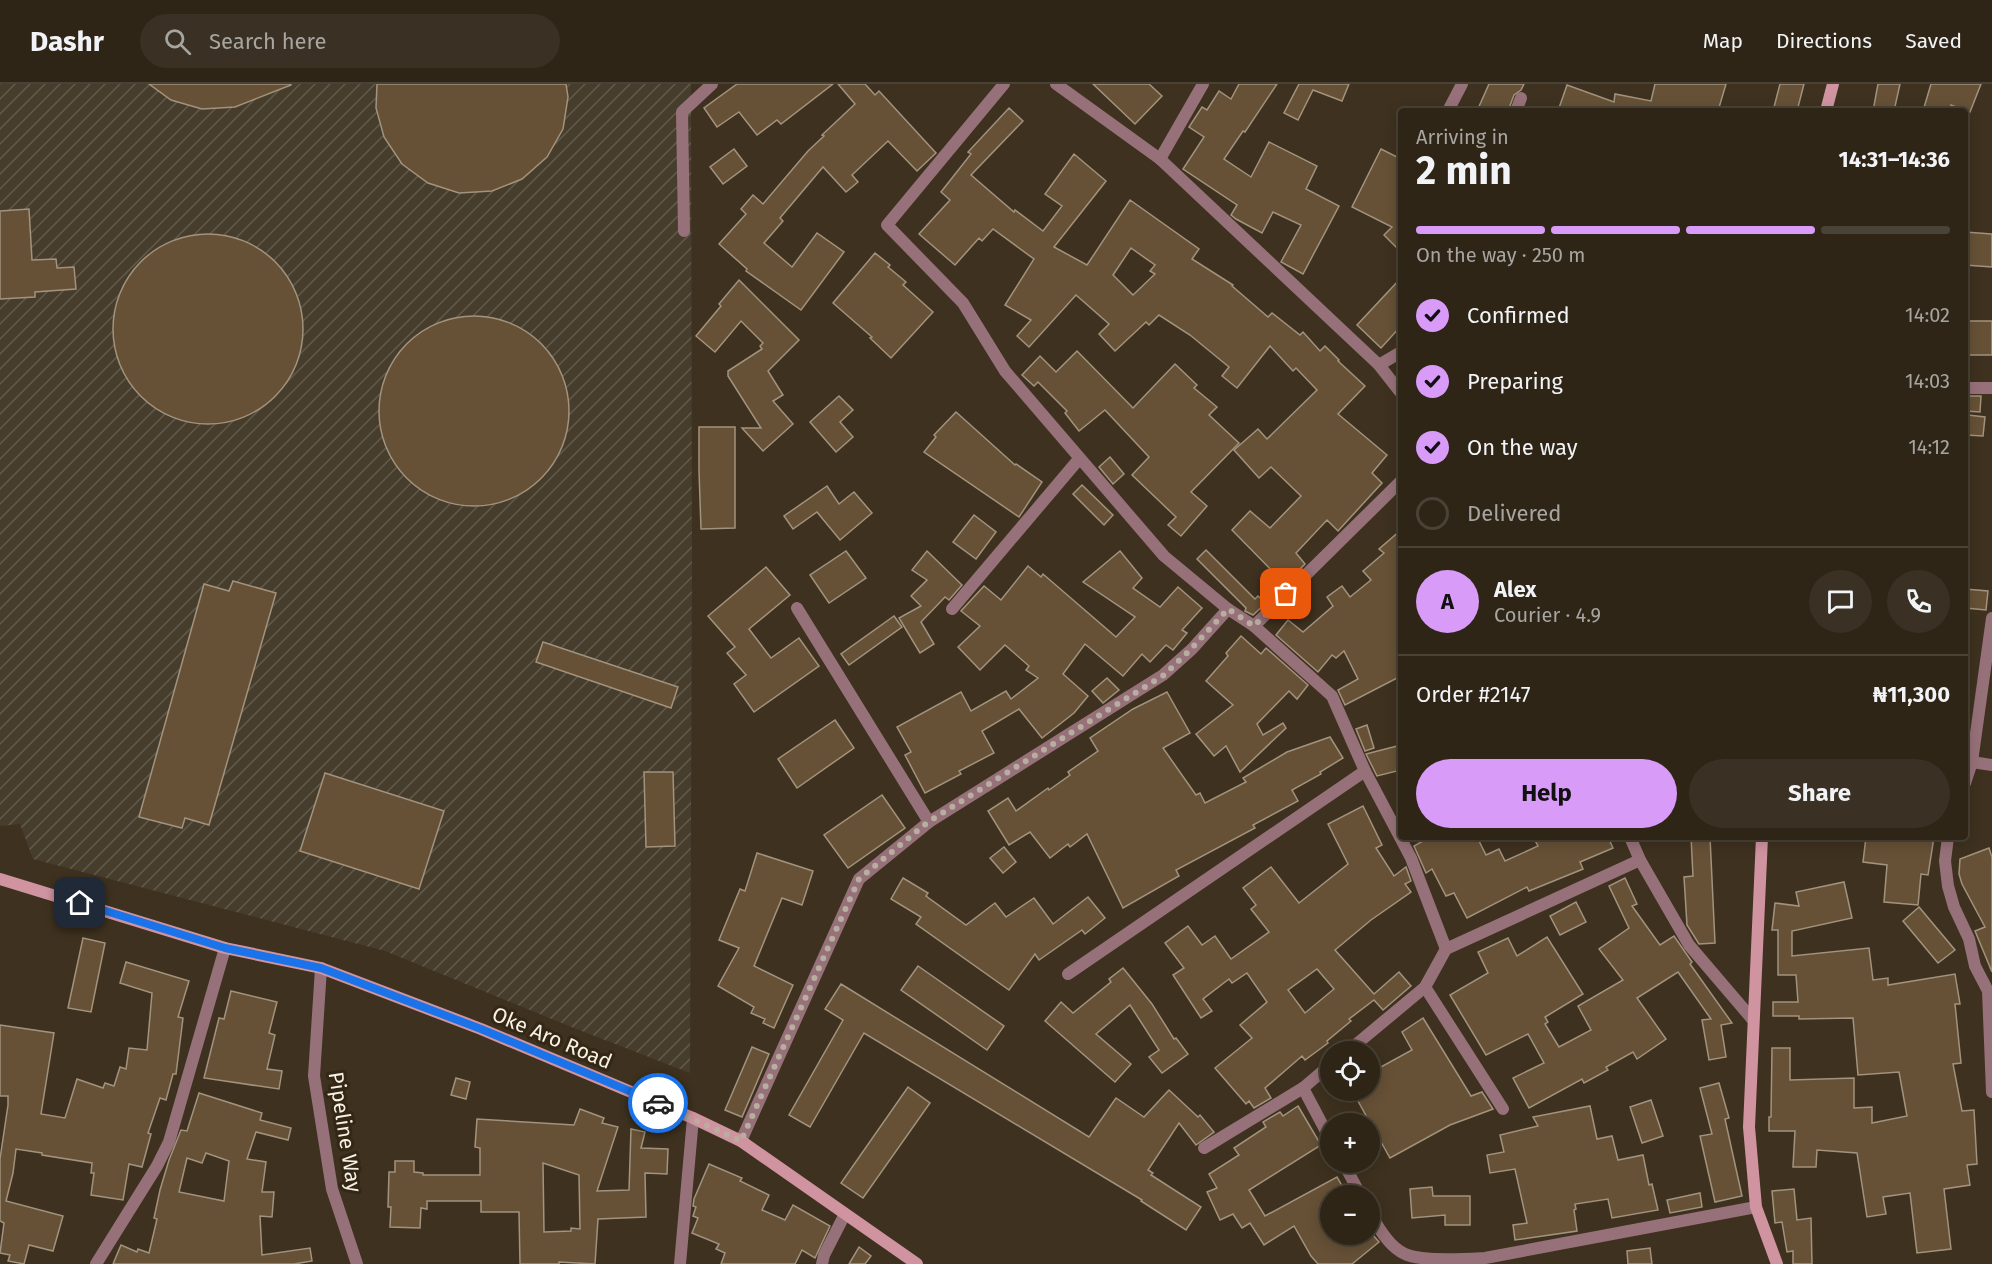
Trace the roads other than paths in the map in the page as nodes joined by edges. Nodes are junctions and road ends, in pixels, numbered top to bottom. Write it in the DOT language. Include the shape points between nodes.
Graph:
graph roads {
  1 [pos="712,84"];
  2 [pos="1004,84"];
  3 [pos="1056,84"];
  4 [pos="1203,84"];
  5 [pos="1462,84"];
  6 [pos="1833,84"];
  7 [pos="1521,99"];
  8 [pos="1450,108"];
  9 [pos="1517,108"];
  10 [pos="1827,108"];
  11 [pos="1160,159"];
  12 [pos="684,231"];
  13 [pos="1398,354"];
  14 [pos="1379,365"];
  15 [pos="1968,388"];
  16 [pos="1992,388"];
  17 [pos="1398,389"];
  18 [pos="1079,459"];
  19 [pos="1398,484"];
  20 [pos="797,608"];
  21 [pos="952,609"];
  22 [pos="1228,609"];
  23 [pos="1992,618"];
  24 [pos="1254,626"];
  25 [pos="1972,762"];
  26 [pos="1992,765"];
  27 [pos="1365,771"];
  28 [pos="1968,774"];
  29 [pos="928,822"];
  30 [pos="1398,833"];
  31 [pos="1401,840"];
  32 [pos="1631,840"];
  33 [pos="1762,840"];
  34 [pos="1948,840"];
  35 [pos="1640,860"];
  36 [pos="0,879"];
  37 [pos="225,948"];
  38 [pos="1446,949"];
  39 [pos="321,968"];
  40 [pos="1068,974"];
  41 [pos="1425,987"];
  42 [pos="1990,990"];
  43 [pos="1753,1020"];
  44 [pos="1360,1041"];
  45 [pos="1320,1074"];
  46 [pos="1303,1088"];
  47 [pos="1992,1092"];
  48 [pos="1503,1109"];
  49 [pos="693,1118"];
  50 [pos="1320,1120"];
  51 [pos="741,1141"];
  52 [pos="1204,1148"];
  53 [pos="1756,1208"];
  54 [pos="845,1214"];
  55 [pos="1380,1232"];
  56 [pos="96,1264"];
  57 [pos="357,1264"];
  58 [pos="680,1264"];
  59 [pos="822,1264"];
  60 [pos="917,1264"];
  61 [pos="1777,1264"];
  1 -- 12 [label="street" via="681,112"];
  2 -- 18 [label="street" via="887,225 963,303 1005,371"];
  3 -- 11 [label="street"];
  4 -- 11 [label="street"];
  5 -- 8 [label="street"];
  6 -- 10 [label="main road"];
  7 -- 9 [label="street"];
  11 -- 14 [label="street"];
  13 -- 14 [label="street"];
  14 -- 17 [label="street"];
  15 -- 16 [label="street"];
  18 -- 21 [label="street"];
  18 -- 22 [label="street" via="1164,556"];
  19 -- 24 [label="street"];
  20 -- 29 [label="street"];
  22 -- 24 [label="street"];
  22 -- 29 [label="street" via="1164,675"];
  23 -- 25 [label="street"];
  24 -- 27 [label="street" via="1332,696"];
  25 -- 26 [label="street"];
  25 -- 28 [label="street"];
  27 -- 30 [label="street"];
  27 -- 40 [label="street"];
  29 -- 51 [label="street" via="859,879"];
  31 -- 38 [label="street"];
  32 -- 35 [label="street"];
  33 -- 43 [label="main road"];
  34 -- 42 [label="street" via="1948,886 1975,966"];
  35 -- 38 [label="street"];
  35 -- 43 [label="street" via="1689,945"];
  36 -- 37 [label="main road, Oke Aro Road"];
  37 -- 39 [label="main road, Oke Aro Road"];
  37 -- 56 [label="street" via="169,1142"];
  38 -- 41 [label="street"];
  39 -- 49 [label="main road, Oke Aro Road" via="481,1029"];
  39 -- 57 [label="street, Pipeline Way" via="314,1076 332,1189"];
  41 -- 44 [label="street"];
  41 -- 48 [label="street"];
  42 -- 47 [label="street"];
  43 -- 53 [label="main road" via="1749,1127"];
  45 -- 46 [label="street"];
  46 -- 50 [label="street"];
  46 -- 52 [label="street"];
  49 -- 51 [label="main road, Oke Aro Road"];
  49 -- 58 [label="street"];
  51 -- 54 [label="main road, Oke Aro Road"];
  53 -- 55 [label="street" via="1485,1258 1405,1254"];
  53 -- 61 [label="main road"];
  54 -- 59 [label="street"];
  54 -- 60 [label="main road, Oke Aro Road"];
}
